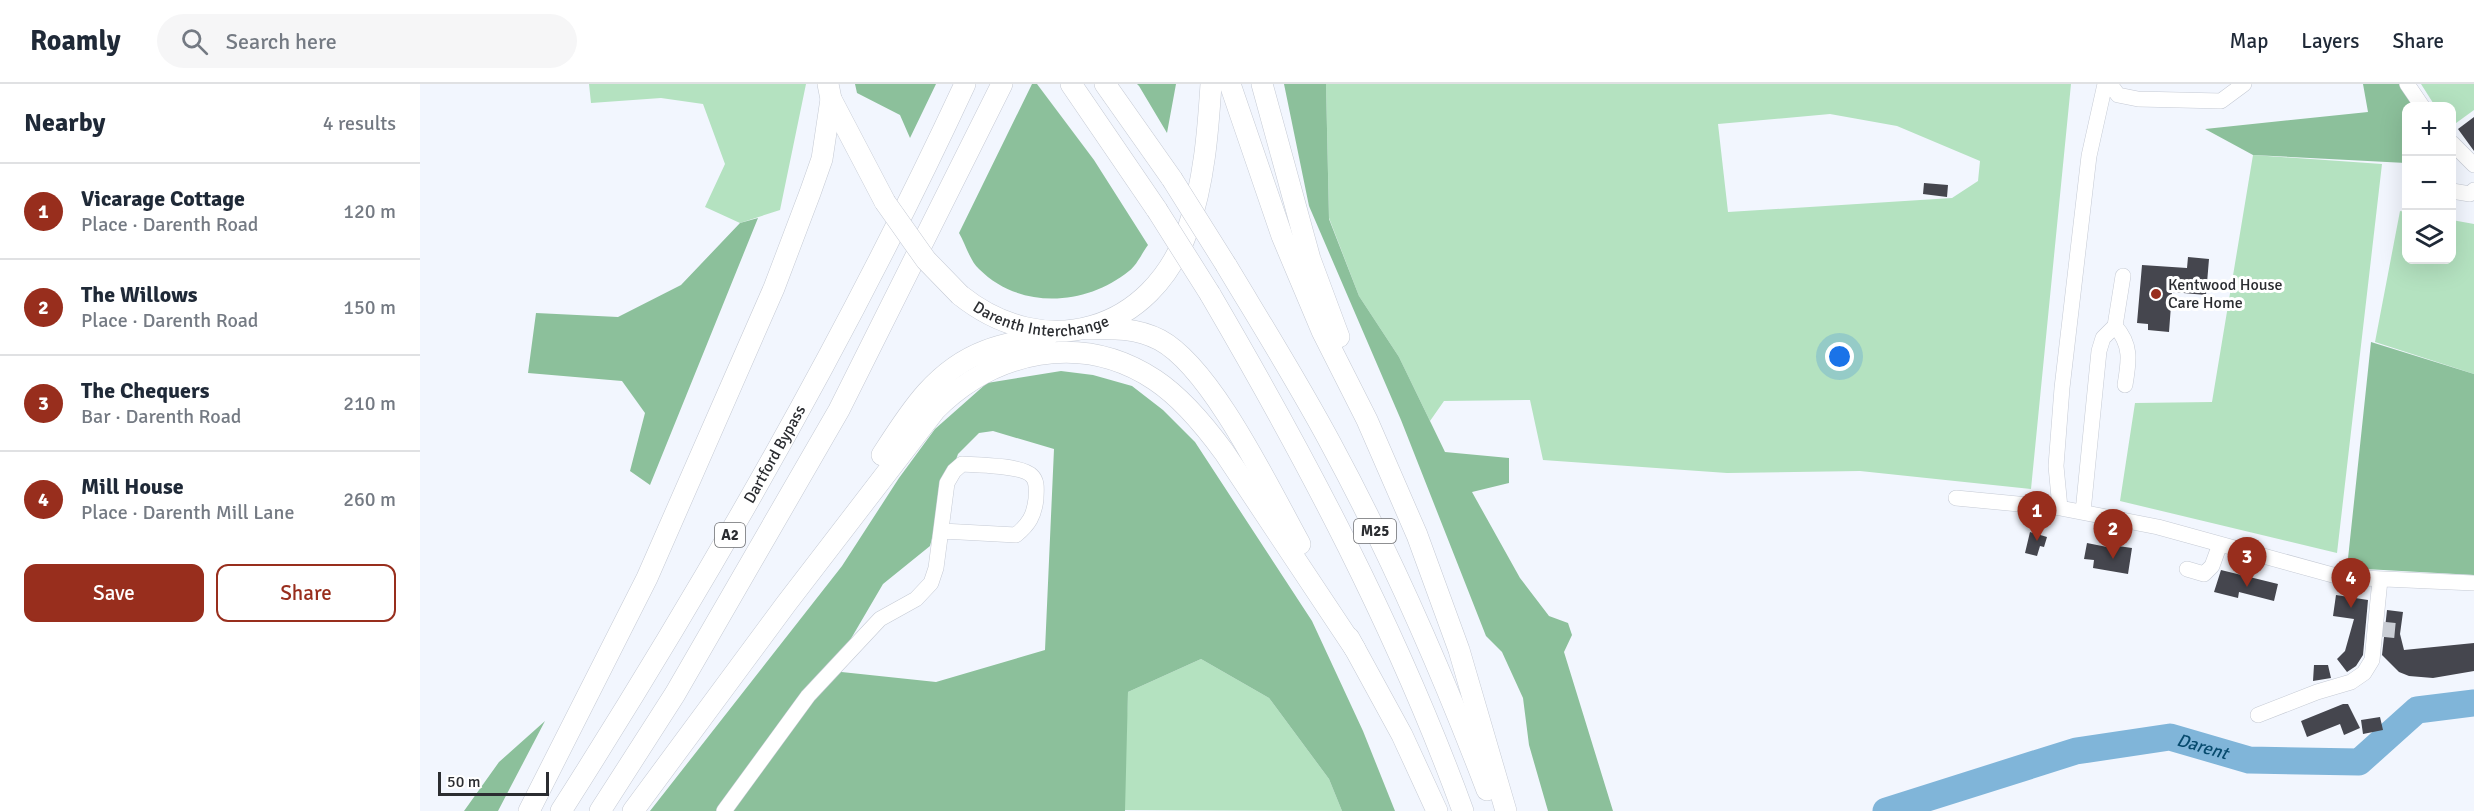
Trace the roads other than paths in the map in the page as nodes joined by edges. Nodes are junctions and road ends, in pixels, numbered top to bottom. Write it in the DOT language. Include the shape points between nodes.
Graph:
graph roads {
  1 [pos="965,84"];
  2 [pos="1002,84"];
  3 [pos="1106,84"];
  4 [pos="1211,84"];
  5 [pos="1230,84"];
  6 [pos="1262,84"];
  7 [pos="2108,84"];
  8 [pos="2244,84"];
  9 [pos="2407,84"];
  10 [pos="1073,87"];
  11 [pos="830,92"];
  12 [pos="2419,102"];
  13 [pos="2456,148"];
  14 [pos="2474,165"];
  15 [pos="2474,190"];
  16 [pos="2456,192"];
  17 [pos="2123,276"];
  18 [pos="2115,326"];
  19 [pos="1088,329"];
  20 [pos="1057,333"];
  21 [pos="2125,385"];
  22 [pos="1367,420"];
  23 [pos="1956,498"];
  24 [pos="2060,508"];
  25 [pos="2083,512"];
  26 [pos="942,531"];
  27 [pos="2220,544"];
  28 [pos="2187,569"];
  29 [pos="2380,580"];
  30 [pos="2474,583"];
  31 [pos="786,604"];
  32 [pos="1355,649"];
  33 [pos="2258,715"];
  34 [pos="529,811"];
  35 [pos="561,811"];
  36 [pos="600,811"];
  37 [pos="633,811"];
  38 [pos="724,811"];
  39 [pos="1437,811"];
  40 [pos="1463,811"];
  41 [pos="1495,811"];
  42 [pos="1506,811"];
  1 -- 35 [label="highway, Dartford Bypass / A2" via="807,399 724,547"];
  2 -- 36 [label="highway, Dartford Bypass / A2" via="834,419 681,684"];
  3 -- 41 [label="highway, M25, bridge" via="1226,265 1347,474 1450,694"];
  4 -- 19 [label="highway, Darenth Interchange" via="1200,182 1188,229 1171,263 1139,301 1108,322"];
  5 -- 22 [label="highway, M25" via="1282,236 1322,331"];
  6 -- 22 [label="highway, M25" via="1310,259"];
  7 -- 8 [label="street" via="2118,95 2138,99 2221,101"];
  7 -- 24 [label="street" via="2089,156 2062,388 2056,466"];
  9 -- 12 [label="street"];
  10 -- 40 [label="highway, M25, bridge" via="1210,294 1303,457 1420,699"];
  11 -- 20 [label="highway, Darenth Interchange, bridge" via="885,202 926,260 975,307 1003,322"];
  11 -- 34 [label="highway" via="822,159 743,359 647,578"];
  13 -- 14 [label="street"];
  15 -- 16 [label="street" via="2470,194"];
  17 -- 18 [label="street"];
  18 -- 21 [label="street" via="2125,337 2130,352"];
  18 -- 25 [label="street" via="2103,338 2099,351"];
  19 -- 20 [label="highway, Darenth Interchange"];
  19 -- 32 [label="highway" via="1117,328 1144,334 1174,349 1194,368 1273,495"];
  20 -- 31 [label="highway" via="986,351 961,363 924,393"];
  22 -- 42 [label="highway, M25" via="1417,535 1460,650"];
  23 -- 24 [label="street"];
  24 -- 25 [label="street"];
  25 -- 27 [label="street"];
  26 -- 26 [label="street" via="947,483 962,464 1016,470 1033,476 1037,488 1034,513 1016,535"];
  26 -- 38 [label="street" via="931,583 916,599 880,619 808,696"];
  27 -- 28 [label="street" via="2212,566 2204,574"];
  27 -- 29 [label="street" via="2249,556 2340,577"];
  29 -- 30 [label="street"];
  29 -- 33 [label="street" via="2372,660 2364,673 2351,682"];
  31 -- 32 [label="highway" via="911,437 949,396 980,374 1011,360 1043,353 1078,353 1107,358 1144,373 1168,390 1205,428"];
  31 -- 37 [label="highway"];
  32 -- 39 [label="highway" via="1402,735"];
}
